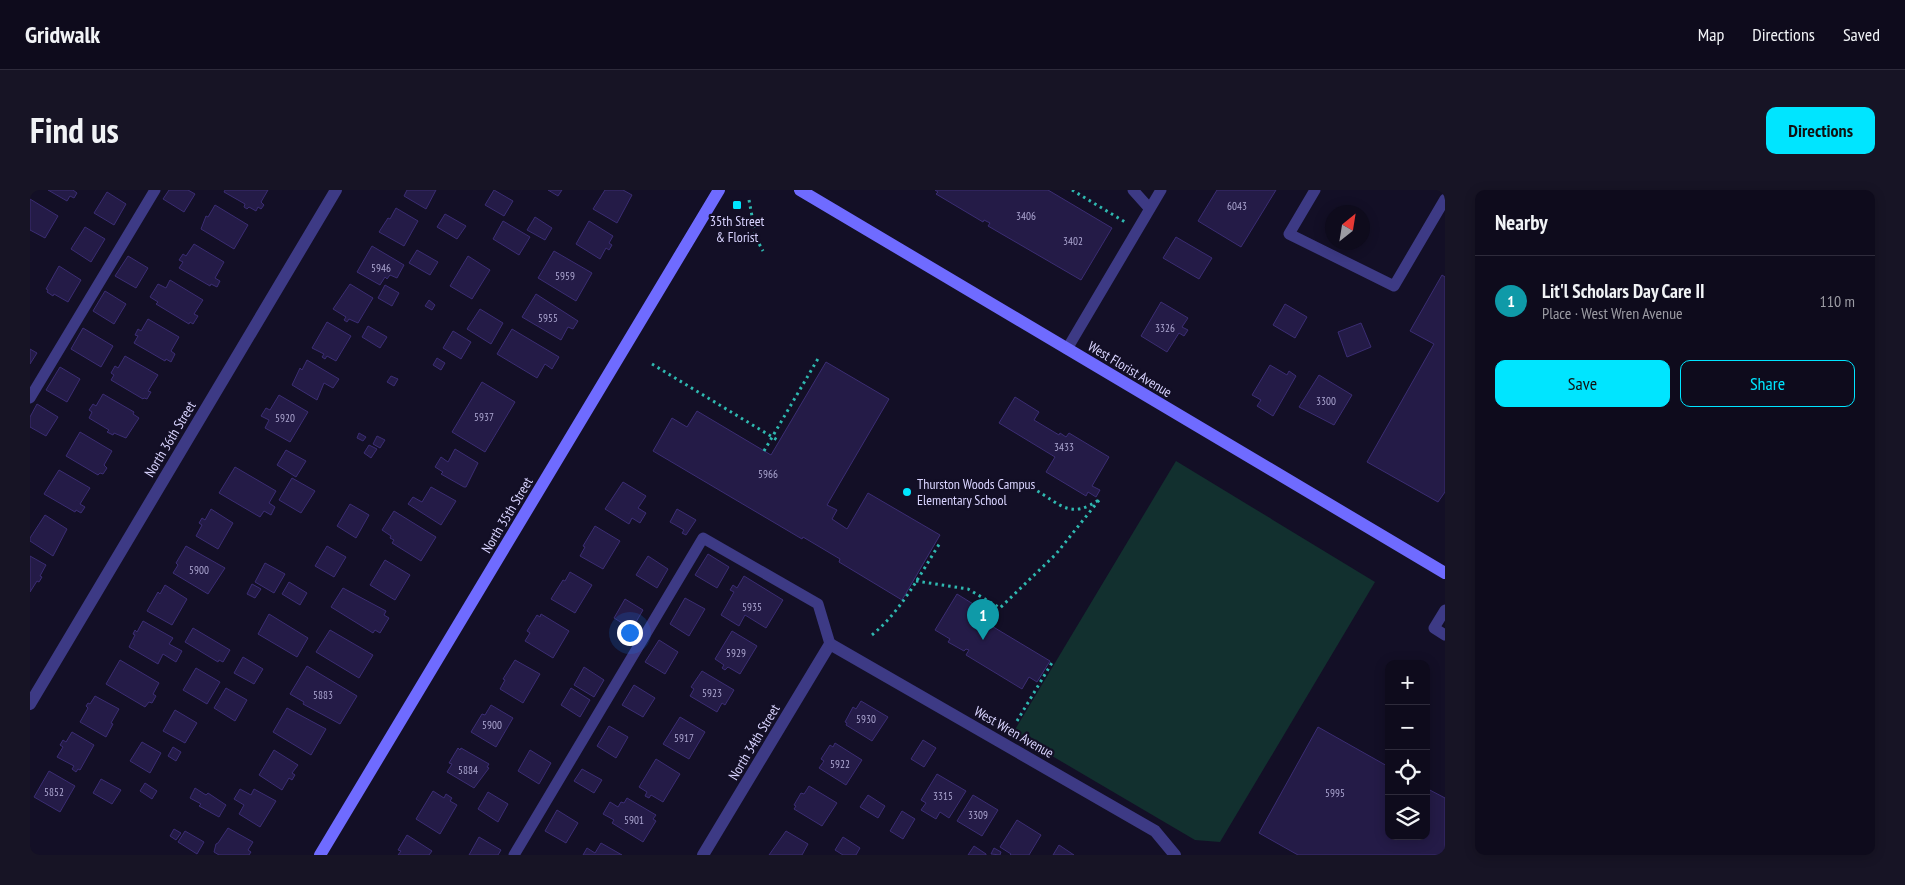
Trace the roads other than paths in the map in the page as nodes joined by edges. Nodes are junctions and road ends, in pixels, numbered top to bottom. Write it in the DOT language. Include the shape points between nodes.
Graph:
graph roads {
  1 [pos="155,190"];
  2 [pos="336,190"];
  3 [pos="719,190"];
  4 [pos="800,190"];
  5 [pos="1133,190"];
  6 [pos="1161,190"];
  7 [pos="1316,190"];
  8 [pos="1445,199"];
  9 [pos="1150,209"];
  10 [pos="1068,349"];
  11 [pos="30,398"];
  12 [pos="1445,574"];
  13 [pos="1445,610"];
  14 [pos="1445,635"];
  15 [pos="830,644"];
  16 [pos="30,704"];
  17 [pos="320,855"];
  18 [pos="514,855"];
  19 [pos="703,855"];
  20 [pos="1176,855"];
  1 -- 11 [label="lane"];
  2 -- 16 [label="street, North 36th Street"];
  3 -- 17 [label="street, North 35th Street"];
  4 -- 10 [label="street, West Florist Avenue"];
  5 -- 9 [label="lane"];
  6 -- 9 [label="lane"];
  7 -- 8 [label="lane" via="1289,234 1394,286"];
  9 -- 10 [label="lane"];
  10 -- 12 [label="street, West Florist Avenue"];
  13 -- 14 [label="lane" via="1434,628"];
  15 -- 18 [label="lane" via="818,604 703,538"];
  15 -- 19 [label="street, North 34th Street"];
  15 -- 20 [label="street, West Wren Avenue" via="1154,831"];
}
